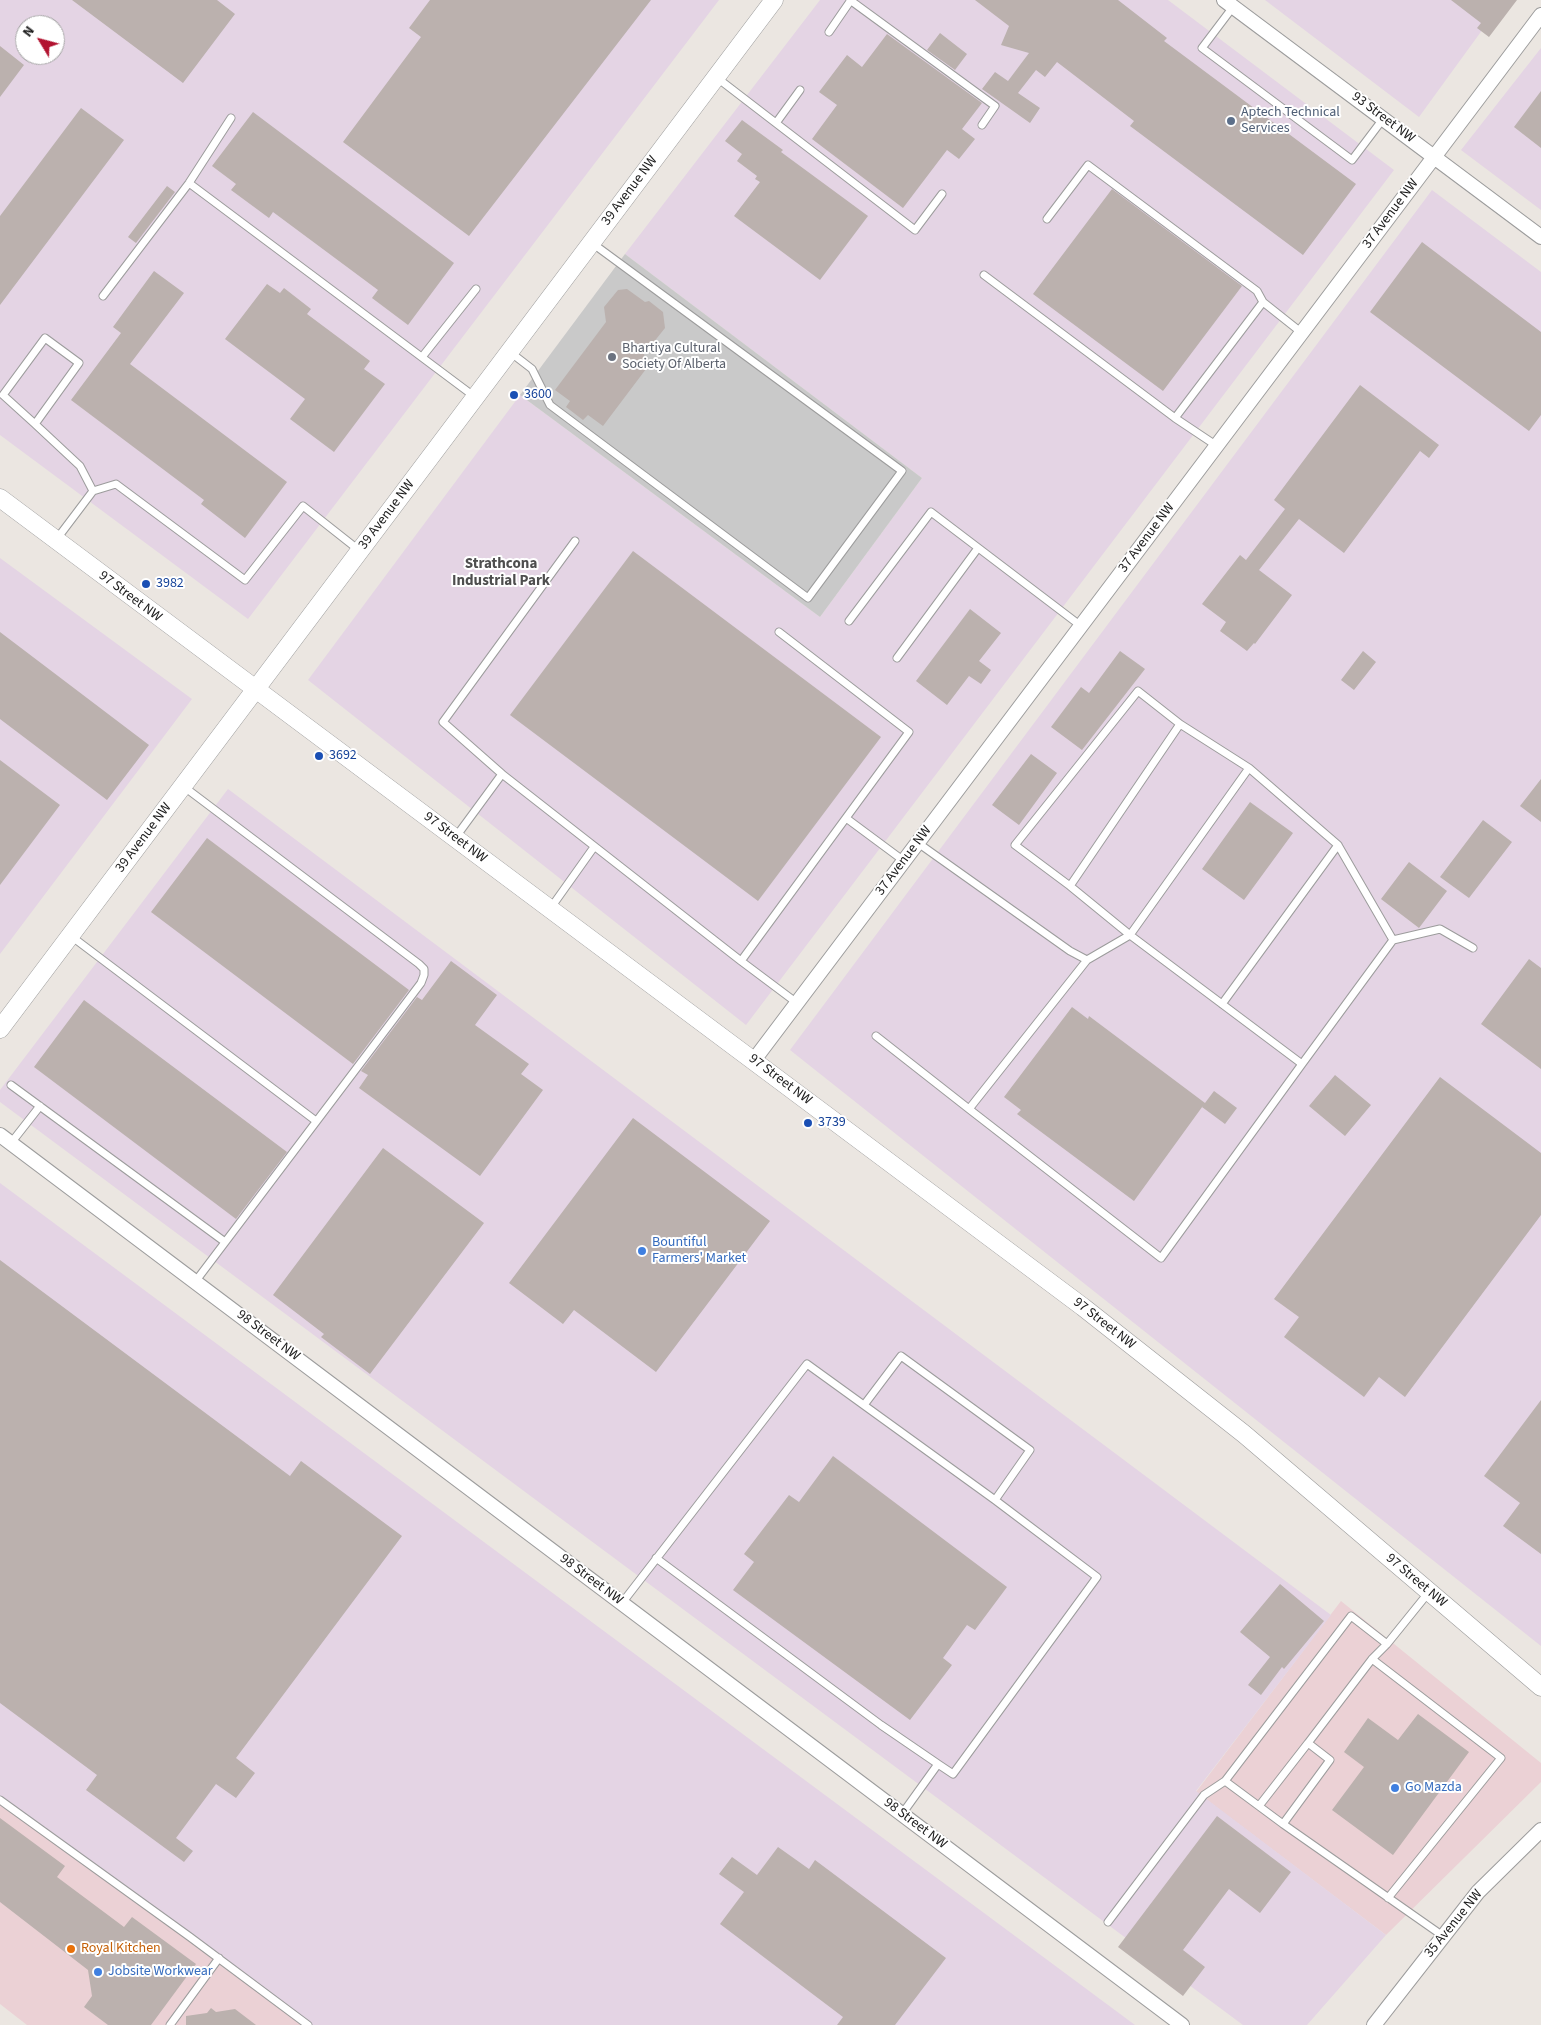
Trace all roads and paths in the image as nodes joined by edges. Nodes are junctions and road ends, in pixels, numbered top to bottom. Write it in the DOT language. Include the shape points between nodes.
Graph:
graph roads {
  1 [pos="774,0"];
  2 [pos="850,0"];
  3 [pos="1228,4"];
  4 [pos="1541,15"];
  5 [pos="828,32"];
  6 [pos="716,77"];
  7 [pos="800,90"];
  8 [pos="231,118"];
  9 [pos="1383,119"];
  10 [pos="776,123"];
  11 [pos="982,125"];
  12 [pos="1434,157"];
  13 [pos="189,183"];
  14 [pos="942,194"];
  15 [pos="1047,219"];
  16 [pos="1541,238"];
  17 [pos="591,243"];
  18 [pos="984,275"];
  19 [pos="476,289"];
  20 [pos="103,296"];
  21 [pos="1263,302"];
  22 [pos="1302,333"];
  23 [pos="510,352"];
  24 [pos="422,357"];
  25 [pos="475,397"];
  26 [pos="1175,418"];
  27 [pos="35,424"];
  28 [pos="1217,446"];
  29 [pos="93,491"];
  30 [pos="0,498"];
  31 [pos="56,540"];
  32 [pos="575,541"];
  33 [pos="978,548"];
  34 [pos="360,551"];
  35 [pos="849,621"];
  36 [pos="1081,626"];
  37 [pos="779,632"];
  38 [pos="897,658"];
  39 [pos="255,690"];
  40 [pos="1180,724"];
  41 [pos="1249,768"];
  42 [pos="502,774"];
  43 [pos="183,786"];
  44 [pos="846,818"];
  45 [pos="454,838"];
  46 [pos="918,843"];
  47 [pos="1338,845"];
  48 [pos="594,847"];
  49 [pos="904,861"];
  50 [pos="1070,886"];
  51 [pos="550,909"];
  52 [pos="1130,934"];
  53 [pos="70,936"];
  54 [pos="1393,940"];
  55 [pos="1473,948"];
  56 [pos="1087,960"];
  57 [pos="741,961"];
  58 [pos="797,1003"];
  59 [pos="1222,1004"];
  60 [pos="0,1029"];
  61 [pos="876,1036"];
  62 [pos="754,1060"];
  63 [pos="1302,1064"];
  64 [pos="11,1086"];
  65 [pos="40,1106"];
  66 [pos="969,1109"];
  67 [pos="316,1121"];
  68 [pos="0,1135"];
  69 [pos="12,1143"];
  70 [pos="225,1242"];
  71 [pos="195,1282"];
  72 [pos="864,1405"];
  73 [pos="995,1500"];
  74 [pos="656,1558"];
  75 [pos="1429,1592"];
  76 [pos="622,1603"];
  77 [pos="1387,1644"];
  78 [pos="1372,1658"];
  79 [pos="1541,1687"];
  80 [pos="1308,1743"];
  81 [pos="938,1764"];
  82 [pos="1225,1781"];
  83 [pos="0,1800"];
  84 [pos="1259,1806"];
  85 [pos="902,1814"];
  86 [pos="1283,1824"];
  87 [pos="1541,1830"];
  88 [pos="1388,1898"];
  89 [pos="1108,1922"];
  90 [pos="1443,1936"];
  91 [pos="218,1958"];
  92 [pos="170,2025"];
  93 [pos="308,2025"];
  94 [pos="1182,2025"];
  95 [pos="1374,2025"];
  1 -- 6 [label="street, 39 Avenue NW"];
  2 -- 5 [label="lane"];
  2 -- 11 [label="lane" via="995,106"];
  3 -- 9 [label="street, 93 Street NW"];
  3 -- 9 [label="lane" via="1202,48 1320,137 1352,160"];
  4 -- 12 [label="street, 37 Avenue NW"];
  6 -- 10 [label="lane"];
  6 -- 17 [label="street, 39 Avenue NW"];
  7 -- 10 [label="lane"];
  8 -- 13 [label="lane"];
  9 -- 12 [label="street, 93 Street NW"];
  10 -- 14 [label="lane" via="915,230"];
  12 -- 16 [label="street, 93 Street NW"];
  12 -- 22 [label="street, 37 Avenue NW"];
  13 -- 20 [label="lane"];
  13 -- 24 [label="lane"];
  15 -- 21 [label="lane" via="1088,165 1257,291"];
  17 -- 23 [label="street, 39 Avenue NW"];
  17 -- 23 [label="lane" via="902,471 808,598 550,405 532,369"];
  18 -- 26 [label="lane"];
  19 -- 24 [label="lane"];
  21 -- 22 [label="lane"];
  21 -- 26 [label="lane"];
  22 -- 28 [label="street, 37 Avenue NW"];
  23 -- 25 [label="street, 39 Avenue NW"];
  24 -- 25 [label="lane"];
  25 -- 34 [label="street, 39 Avenue NW"];
  26 -- 28 [label="lane"];
  27 -- 27 [label="lane" via="79,363 45,338 3,395"];
  27 -- 29 [label="lane" via="80,466"];
  28 -- 36 [label="street, 37 Avenue NW"];
  29 -- 31 [label="lane"];
  29 -- 34 [label="lane" via="116,484 245,580 303,506"];
  30 -- 31 [label="street, 97 Street NW"];
  31 -- 39 [label="street, 97 Street NW"];
  32 -- 42 [label="lane" via="444,722"];
  33 -- 35 [label="lane" via="931,512"];
  33 -- 36 [label="lane"];
  33 -- 38 [label="lane"];
  34 -- 39 [label="street, 39 Avenue NW"];
  36 -- 46 [label="street, 37 Avenue NW"];
  37 -- 44 [label="lane" via="909,732"];
  39 -- 43 [label="street, 39 Avenue NW"];
  39 -- 45 [label="street, 97 Street NW"];
  40 -- 41 [label="lane"];
  40 -- 50 [label="lane"];
  40 -- 50 [label="lane" via="1138,691 1015,844"];
  41 -- 47 [label="lane"];
  41 -- 52 [label="lane"];
  42 -- 45 [label="lane"];
  42 -- 48 [label="lane"];
  43 -- 53 [label="street, 39 Avenue NW"];
  43 -- 67 [label="lane" via="424,969 421,983"];
  44 -- 49 [label="lane"];
  44 -- 57 [label="lane"];
  45 -- 51 [label="street, 97 Street NW"];
  46 -- 49 [label="street, 37 Avenue NW"];
  46 -- 56 [label="lane"];
  47 -- 54 [label="lane"];
  47 -- 59 [label="lane"];
  48 -- 51 [label="lane"];
  48 -- 57 [label="lane"];
  49 -- 58 [label="street, 37 Avenue NW"];
  50 -- 52 [label="lane"];
  51 -- 62 [label="street, 97 Street NW"];
  52 -- 56 [label="lane"];
  52 -- 59 [label="lane"];
  53 -- 60 [label="street, 39 Avenue NW"];
  53 -- 67 [label="lane"];
  54 -- 55 [label="lane" via="1440,929"];
  54 -- 63 [label="lane"];
  56 -- 66 [label="lane"];
  57 -- 58 [label="lane"];
  58 -- 62 [label="street, 37 Avenue NW"];
  59 -- 63 [label="lane"];
  61 -- 66 [label="lane"];
  62 -- 75 [label="street, 97 Street NW" via="1083,1307 1244,1434"];
  63 -- 66 [label="lane" via="1161,1258"];
  64 -- 65 [label="lane"];
  65 -- 69 [label="lane"];
  65 -- 70 [label="lane"];
  67 -- 70 [label="lane"];
  68 -- 69 [label="street, 98 Street NW"];
  69 -- 71 [label="street, 98 Street NW"];
  70 -- 71 [label="lane"];
  71 -- 76 [label="street, 98 Street NW"];
  72 -- 73 [label="lane"];
  72 -- 73 [label="lane" via="901,1356 1030,1450"];
  72 -- 74 [label="lane" via="807,1364"];
  73 -- 81 [label="lane" via="1097,1577 953,1774"];
  74 -- 76 [label="lane"];
  74 -- 81 [label="lane"];
  75 -- 77 [label="lane"];
  75 -- 79 [label="street, 97 Street NW"];
  76 -- 85 [label="street, 98 Street NW"];
  77 -- 78 [label="lane"];
  77 -- 82 [label="lane" via="1351,1616"];
  78 -- 80 [label="lane"];
  78 -- 88 [label="lane" via="1501,1758"];
  80 -- 84 [label="lane"];
  80 -- 86 [label="lane" via="1330,1760"];
  81 -- 85 [label="lane"];
  82 -- 84 [label="lane"];
  82 -- 89 [label="lane" via="1204,1796"];
  83 -- 91 [label="lane"];
  84 -- 86 [label="lane"];
  85 -- 94 [label="street, 98 Street NW"];
  86 -- 88 [label="lane"];
  87 -- 90 [label="street, 35 Avenue NW" via="1478,1892"];
  88 -- 90 [label="lane"];
  90 -- 95 [label="street, 35 Avenue NW"];
  91 -- 92 [label="lane"];
  91 -- 93 [label="lane"];
}
